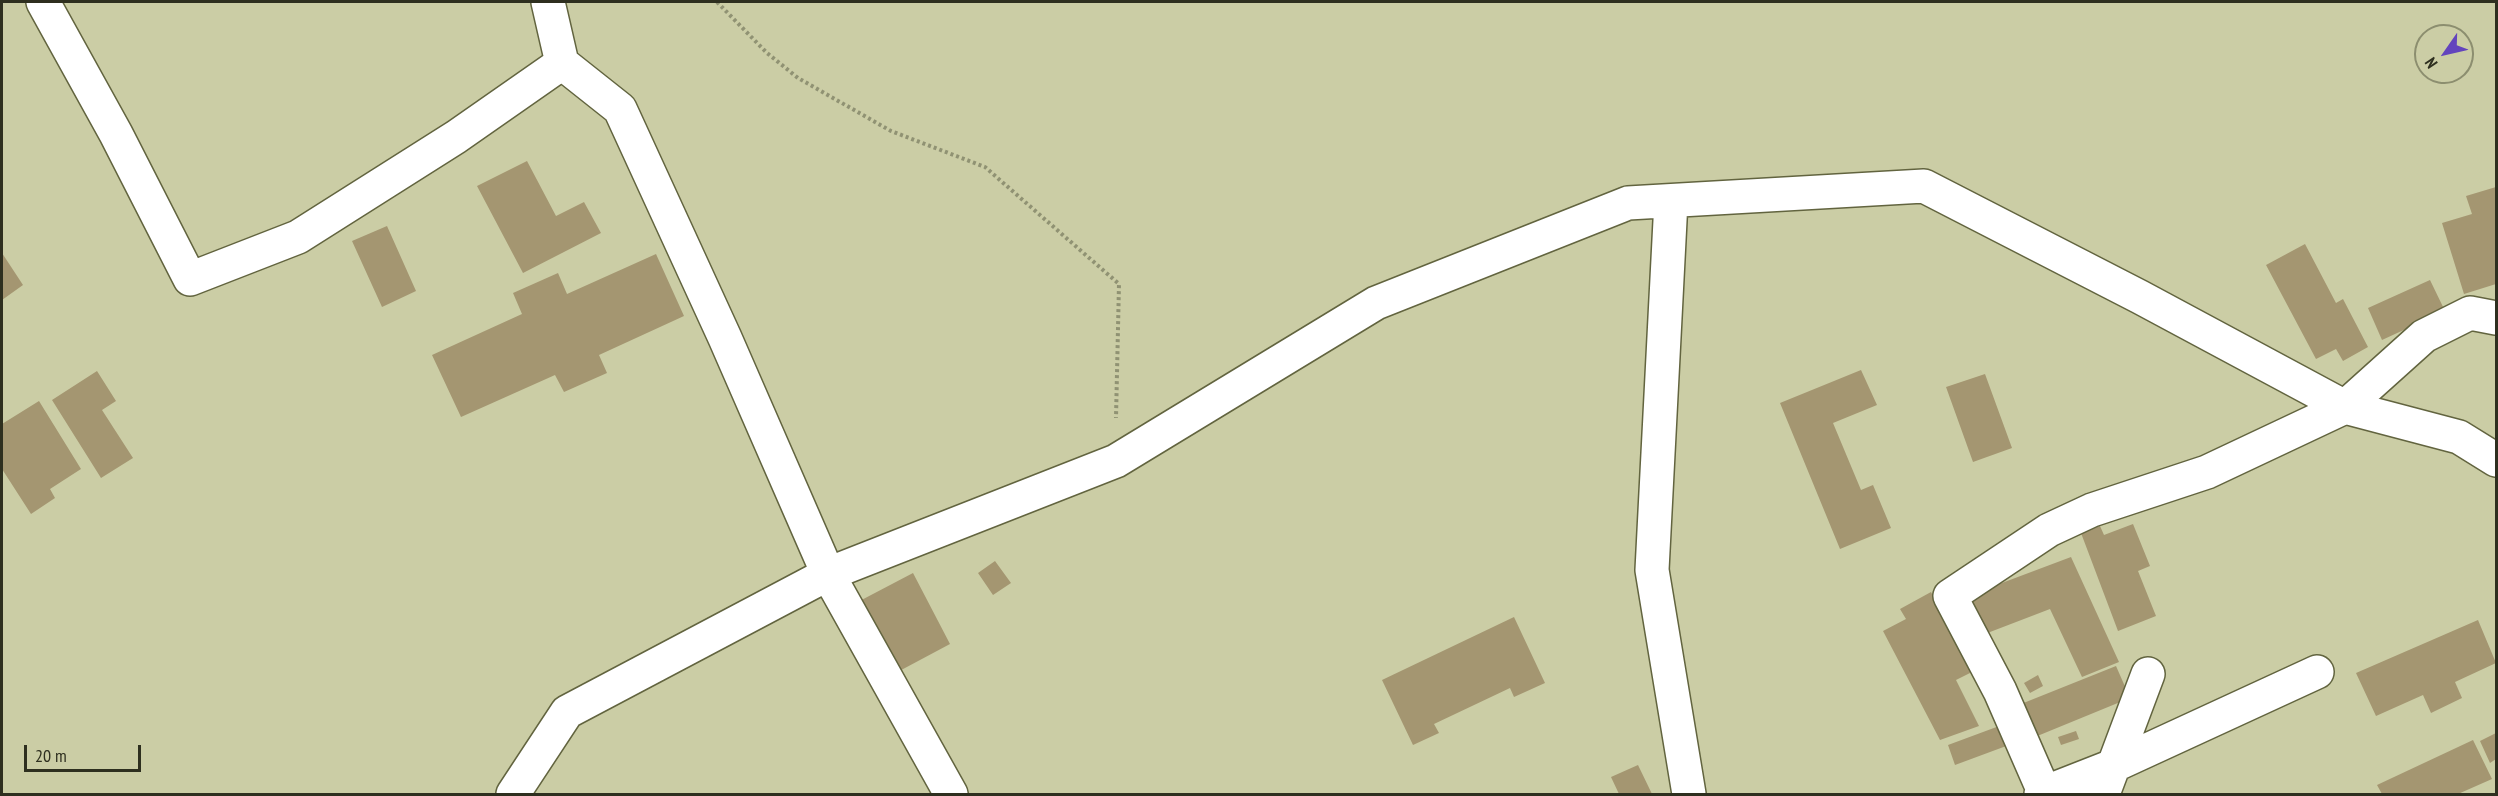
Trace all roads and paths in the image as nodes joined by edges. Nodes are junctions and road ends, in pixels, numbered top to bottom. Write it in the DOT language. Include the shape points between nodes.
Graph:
graph roads {
  1 [pos="43,2"];
  2 [pos="548,2"];
  3 [pos="717,2"];
  4 [pos="562,63"];
  5 [pos="1671,201"];
  6 [pos="2496,318"];
  7 [pos="2345,407"];
  8 [pos="2496,460"];
  9 [pos="1116,461"];
  10 [pos="828,574"];
  11 [pos="2317,672"];
  12 [pos="2148,674"];
  13 [pos="2115,765"];
  14 [pos="2044,794"];
  15 [pos="513,795"];
  16 [pos="951,795"];
  17 [pos="1689,795"];
  18 [pos="2103,795"];
  1 -- 4 [label="street" via="190,279 298,237 456,137"];
  2 -- 4 [label="street"];
  3 -- 9 [label="path" via="766,53 807,83 891,131 985,166 1119,284"];
  4 -- 10 [label="street" via="620,110"];
  5 -- 7 [label="street" via="1924,186"];
  5 -- 9 [label="street" via="1628,203 1376,303"];
  5 -- 17 [label="street" via="1652,570"];
  6 -- 7 [label="street" via="2470,313 2424,336"];
  7 -- 8 [label="street" via="2459,437"];
  7 -- 14 [label="street" via="2207,472 2122,500 2049,530 1950,596 2000,691"];
  9 -- 10 [label="street"];
  10 -- 15 [label="street" via="567,712"];
  10 -- 16 [label="street"];
  11 -- 13 [label="street"];
  12 -- 13 [label="street"];
  13 -- 14 [label="street"];
  13 -- 18 [label="street"];
}
